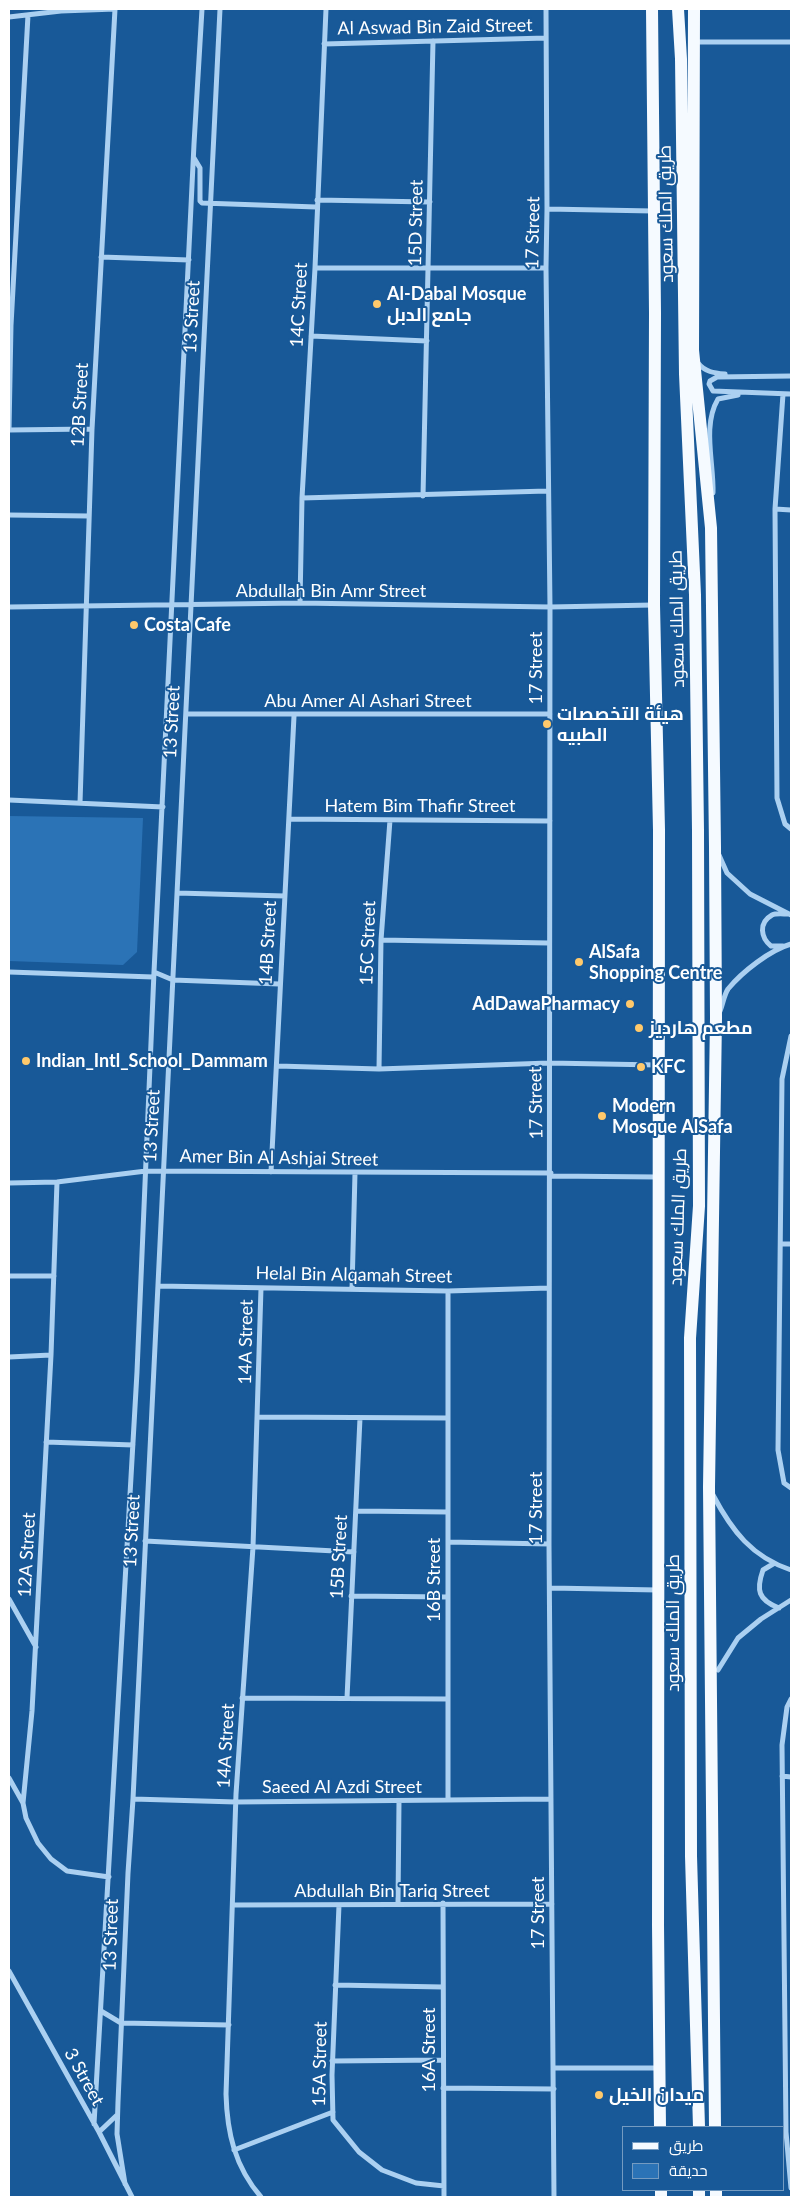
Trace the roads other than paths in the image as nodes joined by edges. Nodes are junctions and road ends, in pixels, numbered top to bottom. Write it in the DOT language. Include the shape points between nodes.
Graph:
graph roads {
  1 [pos="115,9"];
  2 [pos="202,9"];
  3 [pos="220,9"];
  4 [pos="326,9"];
  5 [pos="546,9"];
  6 [pos="652,9"];
  7 [pos="678,9"];
  8 [pos="694,9"];
  9 [pos="28,15"];
  10 [pos="9,17"];
  11 [pos="546,38"];
  12 [pos="433,41"];
  13 [pos="696,42"];
  14 [pos="791,42"];
  15 [pos="324,44"];
  16 [pos="681,59"];
  17 [pos="194,158"];
  18 [pos="317,200"];
  19 [pos="430,202"];
  20 [pos="210,204"];
  21 [pos="316,208"];
  22 [pos="547,209"];
  23 [pos="653,211"];
  24 [pos="101,257"];
  25 [pos="189,260"];
  26 [pos="315,268"];
  27 [pos="429,268"];
  28 [pos="546,268"];
  29 [pos="694,270"];
  30 [pos="10,325"];
  31 [pos="311,336"];
  32 [pos="427,341"];
  33 [pos="693,350"];
  34 [pos="743,376"];
  35 [pos="791,376"];
  36 [pos="745,393"];
  37 [pos="783,394"];
  38 [pos="791,394"];
  39 [pos="9,430"];
  40 [pos="92,430"];
  41 [pos="548,491"];
  42 [pos="424,496"];
  43 [pos="302,498"];
  44 [pos="775,509"];
  45 [pos="791,510"];
  46 [pos="9,515"];
  47 [pos="89,516"];
  48 [pos="711,528"];
  49 [pos="300,604"];
  50 [pos="172,605"];
  51 [pos="192,605"];
  52 [pos="654,605"];
  53 [pos="86,606"];
  54 [pos="9,607"];
  55 [pos="550,607"];
  56 [pos="186,714"];
  57 [pos="550,714"];
  58 [pos="294,716"];
  59 [pos="9,800"];
  60 [pos="80,803"];
  61 [pos="163,807"];
  62 [pos="289,819"];
  63 [pos="390,820"];
  64 [pos="550,821"];
  65 [pos="791,829"];
  66 [pos="715,846"];
  67 [pos="177,893"];
  68 [pos="285,896"];
  69 [pos="790,914"];
  70 [pos="381,940"];
  71 [pos="548,942"];
  72 [pos="791,944"];
  73 [pos="784,946"];
  74 [pos="9,972"];
  75 [pos="154,975"];
  76 [pos="173,980"];
  77 [pos="279,984"];
  78 [pos="716,1018"];
  79 [pos="791,1036"];
  80 [pos="549,1063"];
  81 [pos="658,1065"];
  82 [pos="278,1066"];
  83 [pos="379,1069"];
  84 [pos="146,1171"];
  85 [pos="164,1171"];
  86 [pos="271,1172"];
  87 [pos="355,1173"];
  88 [pos="551,1175"];
  89 [pos="658,1177"];
  90 [pos="57,1182"];
  91 [pos="9,1183"];
  92 [pos="781,1244"];
  93 [pos="791,1244"];
  94 [pos="9,1276"];
  95 [pos="54,1276"];
  96 [pos="158,1286"];
  97 [pos="260,1288"];
  98 [pos="549,1288"];
  99 [pos="352,1290"];
  100 [pos="448,1291"];
  101 [pos="51,1355"];
  102 [pos="9,1358"];
  103 [pos="258,1417"];
  104 [pos="360,1418"];
  105 [pos="448,1418"];
  106 [pos="46,1442"];
  107 [pos="133,1445"];
  108 [pos="709,1487"];
  109 [pos="791,1488"];
  110 [pos="356,1511"];
  111 [pos="448,1512"];
  112 [pos="145,1541"];
  113 [pos="448,1542"];
  114 [pos="549,1544"];
  115 [pos="253,1547"];
  116 [pos="354,1552"];
  117 [pos="773,1564"];
  118 [pos="791,1570"];
  119 [pos="551,1588"];
  120 [pos="658,1590"];
  121 [pos="351,1596"];
  122 [pos="448,1597"];
  123 [pos="9,1599"];
  124 [pos="791,1600"];
  125 [pos="779,1608"];
  126 [pos="36,1647"];
  127 [pos="718,1670"];
  128 [pos="242,1698"];
  129 [pos="347,1698"];
  130 [pos="448,1699"];
  131 [pos="791,1699"];
  132 [pos="782,1776"];
  133 [pos="791,1777"];
  134 [pos="9,1778"];
  135 [pos="133,1799"];
  136 [pos="551,1799"];
  137 [pos="448,1800"];
  138 [pos="399,1801"];
  139 [pos="236,1802"];
  140 [pos="23,1803"];
  141 [pos="109,1877"];
  142 [pos="398,1904"];
  143 [pos="443,1904"];
  144 [pos="552,1904"];
  145 [pos="233,1905"];
  146 [pos="339,1905"];
  147 [pos="783,1913"];
  148 [pos="791,1913"];
  149 [pos="9,1971"];
  150 [pos="335,1985"];
  151 [pos="443,1987"];
  152 [pos="101,2011"];
  153 [pos="121,2023"];
  154 [pos="229,2025"];
  155 [pos="785,2033"];
  156 [pos="791,2034"];
  157 [pos="443,2060"];
  158 [pos="332,2061"];
  159 [pos="553,2068"];
  160 [pos="660,2068"];
  161 [pos="443,2088"];
  162 [pos="554,2089"];
  163 [pos="333,2112"];
  164 [pos="117,2115"];
  165 [pos="94,2124"];
  166 [pos="660,2126"];
  167 [pos="699,2126"];
  168 [pos="715,2126"];
  169 [pos="98,2132"];
  170 [pos="234,2150"];
  171 [pos="125,2184"];
  172 [pos="444,2186"];
  173 [pos="791,2188"];
  174 [pos="132,2197"];
  175 [pos="260,2197"];
  176 [pos="444,2197"];
  177 [pos="554,2197"];
  1 -- 9 [label="street"];
  1 -- 24 [label="street, 12B Street"];
  2 -- 17 [label="street, 13 Street"];
  3 -- 20 [label="street, 13 Street"];
  4 -- 15 [label="street, 14C Street"];
  5 -- 11 [label="street, 17 Street"];
  6 -- 23 [label="main road, طريق الملك سعود"];
  7 -- 16 [label="main road, طريق الملك سعود"];
  8 -- 13 [label="main road"];
  9 -- 10 [label="street"];
  9 -- 30 [label="street"];
  11 -- 12 [label="street, Al Aswad Bin Zaid Street"];
  11 -- 22 [label="street, 17 Street"];
  12 -- 15 [label="street, Al Aswad Bin Zaid Street"];
  12 -- 19 [label="street, 15D Street"];
  13 -- 14 [label="street"];
  13 -- 29 [label="main road"];
  15 -- 18 [label="street, 14C Street"];
  16 -- 29 [label="main road" via="689,263"];
  16 -- 167 [label="main road, طريق الملك سعود" via="685,374 695,595 698,831 699,1206 690,1378 691,1856"];
  17 -- 20 [label="street" via="200,168 200,201"];
  17 -- 25 [label="street, 13 Street"];
  18 -- 19 [label="street"];
  18 -- 21 [label="street, 14C Street"];
  19 -- 27 [label="street, 15D Street"];
  20 -- 21 [label="street"];
  20 -- 51 [label="street, 13 Street"];
  21 -- 26 [label="street, 14C Street"];
  22 -- 23 [label="street"];
  22 -- 28 [label="street, 17 Street"];
  23 -- 52 [label="main road, طريق الملك سعود"];
  24 -- 25 [label="street"];
  24 -- 40 [label="street, 12B Street"];
  25 -- 50 [label="street, 13 Street"];
  26 -- 27 [label="street"];
  26 -- 31 [label="street, 14C Street"];
  27 -- 28 [label="street"];
  27 -- 32 [label="street, 15D Street"];
  28 -- 41 [label="street, 17 Street"];
  29 -- 33 [label="main road"];
  30 -- 39 [label="street"];
  31 -- 32 [label="street"];
  31 -- 43 [label="street, 14C Street"];
  32 -- 42 [label="street, 15D Street"];
  33 -- 34 [label="street" via="702,368 712,373"];
  33 -- 48 [label="main road"];
  34 -- 35 [label="street"];
  34 -- 36 [label="street" via="717,377 709,384 713,391"];
  36 -- 37 [label="street"];
  36 -- 48 [label="street" via="718,399 712,410"];
  37 -- 38 [label="street"];
  37 -- 44 [label="street"];
  39 -- 40 [label="street"];
  40 -- 47 [label="street, 12B Street"];
  41 -- 42 [label="street"];
  41 -- 55 [label="street, 17 Street"];
  42 -- 43 [label="street"];
  43 -- 49 [label="street, 14C Street"];
  44 -- 45 [label="street"];
  44 -- 65 [label="street" via="777,798 785,824"];
  46 -- 47 [label="street"];
  47 -- 53 [label="street, 12B Street"];
  48 -- 66 [label="main road"];
  49 -- 51 [label="street, Abdullah Bin Amr Street"];
  49 -- 55 [label="street, Abdullah Bin Amr Street"];
  50 -- 51 [label="street, Abdullah Bin Amr Street"];
  50 -- 53 [label="street, Abdullah Bin Amr Street"];
  50 -- 61 [label="street, 13 Street"];
  51 -- 56 [label="street, 13 Street"];
  52 -- 55 [label="street, Abdullah Bin Amr Street"];
  52 -- 81 [label="main road, طريق الملك سعود" via="659,830"];
  53 -- 54 [label="street, Abdullah Bin Amr Street"];
  53 -- 60 [label="street, 12B Street"];
  55 -- 57 [label="street, 17 Street"];
  56 -- 58 [label="street, Abu Amer Al Ashari Street"];
  56 -- 67 [label="street, 13 Street"];
  57 -- 58 [label="street, Abu Amer Al Ashari Street"];
  57 -- 64 [label="street, 17 Street"];
  58 -- 62 [label="street, 14B Street"];
  59 -- 60 [label="street"];
  60 -- 61 [label="street"];
  61 -- 75 [label="street, 13 Street"];
  62 -- 63 [label="street, Hatem Bim Thafir Street"];
  62 -- 68 [label="street, 14B Street"];
  63 -- 64 [label="street, Hatem Bim Thafir Street"];
  63 -- 70 [label="street, 15C Street"];
  64 -- 71 [label="street, 17 Street"];
  66 -- 69 [label="street" via="727,874 750,894"];
  66 -- 78 [label="main road"];
  67 -- 68 [label="street"];
  67 -- 76 [label="street, 13 Street"];
  68 -- 77 [label="street, 14B Street"];
  69 -- 73 [label="street" via="773,914 764,921 764,940 771,946"];
  70 -- 71 [label="street"];
  70 -- 83 [label="street, 15C Street"];
  71 -- 80 [label="street, 17 Street"];
  72 -- 73 [label="street"];
  73 -- 78 [label="street" via="749,968 727,990"];
  74 -- 75 [label="street"];
  75 -- 76 [label="street"];
  75 -- 84 [label="street, 13 Street"];
  76 -- 77 [label="street"];
  76 -- 85 [label="street, 13 Street"];
  77 -- 82 [label="street, 14B Street"];
  78 -- 108 [label="main road"];
  79 -- 92 [label="street" via="782,1078"];
  80 -- 81 [label="street"];
  80 -- 83 [label="street"];
  80 -- 88 [label="street, 17 Street"];
  81 -- 89 [label="main road, طريق الملك سعود"];
  82 -- 83 [label="street"];
  82 -- 86 [label="street, 14B Street"];
  84 -- 85 [label="street, Amer Bin Al Ashjai Street"];
  84 -- 90 [label="street, Amer Bin Al Ashjai Street"];
  84 -- 107 [label="street, 13 Street"];
  85 -- 86 [label="street, Amer Bin Al Ashjai Street"];
  85 -- 96 [label="street, 13 Street"];
  86 -- 87 [label="street, Amer Bin Al Ashjai Street"];
  87 -- 88 [label="street, Amer Bin Al Ashjai Street"];
  87 -- 99 [label="street"];
  88 -- 89 [label="street, Amer Bin Al Ashjai Street"];
  88 -- 98 [label="street, 17 Street"];
  89 -- 120 [label="main road, طريق الملك سعود"];
  90 -- 91 [label="street, Amer Bin Al Ashjai Street"];
  90 -- 95 [label="street, 12A Street"];
  92 -- 93 [label="street"];
  92 -- 109 [label="street" via="778,1450 784,1483"];
  94 -- 95 [label="street"];
  95 -- 101 [label="street, 12A Street"];
  96 -- 97 [label="street, Helal Bin Alqamah Street"];
  96 -- 112 [label="street, 13 Street"];
  97 -- 99 [label="street, Helal Bin Alqamah Street"];
  97 -- 103 [label="street, 14A Street"];
  98 -- 100 [label="street, Helal Bin Alqamah Street"];
  98 -- 114 [label="street, 17 Street"];
  99 -- 100 [label="street, Helal Bin Alqamah Street"];
  100 -- 105 [label="street, 16B Street"];
  101 -- 102 [label="street"];
  101 -- 106 [label="street, 12A Street"];
  103 -- 104 [label="street"];
  103 -- 115 [label="street, 14A Street"];
  104 -- 105 [label="street"];
  104 -- 110 [label="street, 15B Street"];
  105 -- 111 [label="street, 16B Street"];
  106 -- 107 [label="street"];
  106 -- 126 [label="street, 12A Street"];
  107 -- 141 [label="street, 13 Street"];
  108 -- 117 [label="street" via="722,1513 744,1542"];
  108 -- 168 [label="main road"];
  110 -- 111 [label="street"];
  110 -- 116 [label="street, 15B Street"];
  111 -- 113 [label="street, 16B Street"];
  112 -- 115 [label="street"];
  112 -- 135 [label="street, 13 Street"];
  113 -- 114 [label="street"];
  113 -- 122 [label="street, 16B Street"];
  114 -- 119 [label="street, 17 Street"];
  115 -- 116 [label="street"];
  115 -- 128 [label="street, 14A Street"];
  116 -- 121 [label="street, 15B Street"];
  117 -- 118 [label="street"];
  117 -- 125 [label="street" via="763,1570 760,1593 764,1600"];
  119 -- 120 [label="street"];
  119 -- 136 [label="street, 17 Street"];
  120 -- 160 [label="main road, طريق الملك سعود"];
  121 -- 122 [label="street"];
  121 -- 129 [label="street, 15B Street"];
  122 -- 130 [label="street, 16B Street"];
  123 -- 126 [label="street"];
  124 -- 125 [label="street"];
  125 -- 127 [label="street" via="738,1638"];
  126 -- 140 [label="street, 12A Street"];
  128 -- 129 [label="street"];
  128 -- 139 [label="street, 14A Street"];
  129 -- 130 [label="street"];
  130 -- 137 [label="street, 16B Street"];
  131 -- 132 [label="street" via="782,1745"];
  132 -- 133 [label="street"];
  132 -- 147 [label="street"];
  134 -- 140 [label="street"];
  135 -- 139 [label="street, Saeed Al Azdi Street"];
  135 -- 153 [label="street, 13 Street"];
  136 -- 137 [label="street, Saeed Al Azdi Street"];
  136 -- 144 [label="street, 17 Street"];
  137 -- 138 [label="street, Saeed Al Azdi Street"];
  138 -- 139 [label="street, Saeed Al Azdi Street"];
  138 -- 142 [label="street"];
  139 -- 145 [label="street, 14A Street"];
  140 -- 141 [label="street, 12A Street" via="38,1843 51,1859 67,1871"];
  141 -- 152 [label="street, 13 Street"];
  142 -- 143 [label="street, Abdullah Bin Tariq Street"];
  142 -- 146 [label="street, Abdullah Bin Tariq Street"];
  143 -- 144 [label="street, Abdullah Bin Tariq Street"];
  143 -- 151 [label="street, 16A Street"];
  144 -- 159 [label="street, 17 Street"];
  145 -- 146 [label="street, Abdullah Bin Tariq Street"];
  145 -- 154 [label="street, 14A Street"];
  146 -- 150 [label="street, 15A Street"];
  147 -- 148 [label="street"];
  147 -- 155 [label="street"];
  149 -- 165 [label="street, 3 Street"];
  150 -- 151 [label="street"];
  150 -- 158 [label="street, 15A Street"];
  151 -- 157 [label="street, 16A Street"];
  152 -- 153 [label="street"];
  152 -- 165 [label="street, 13 Street"];
  153 -- 154 [label="street"];
  153 -- 164 [label="street, 13 Street"];
  154 -- 170 [label="street, 14A Street" via="227,2122"];
  155 -- 156 [label="street"];
  155 -- 173 [label="street" via="786,2132"];
  157 -- 158 [label="street"];
  157 -- 161 [label="street, 16A Street"];
  158 -- 163 [label="street, 15A Street"];
  159 -- 160 [label="street"];
  159 -- 162 [label="street, 17 Street"];
  160 -- 166 [label="main road, طريق الملك سعود"];
  161 -- 162 [label="street"];
  161 -- 172 [label="street, 16A Street"];
  162 -- 177 [label="street, 17 Street"];
  163 -- 170 [label="street"];
  163 -- 172 [label="street, 15A Street" via="333,2120 344,2134 382,2170 416,2183"];
  164 -- 169 [label="street"];
  164 -- 171 [label="street, 13 Street"];
  165 -- 169 [label="street, 3 Street"];
  169 -- 171 [label="street, 3 Street"];
  170 -- 175 [label="street, 14A Street" via="250,2185"];
  171 -- 174 [label="street, 3 Street"];
  172 -- 176 [label="street, 16A Street"];
}
